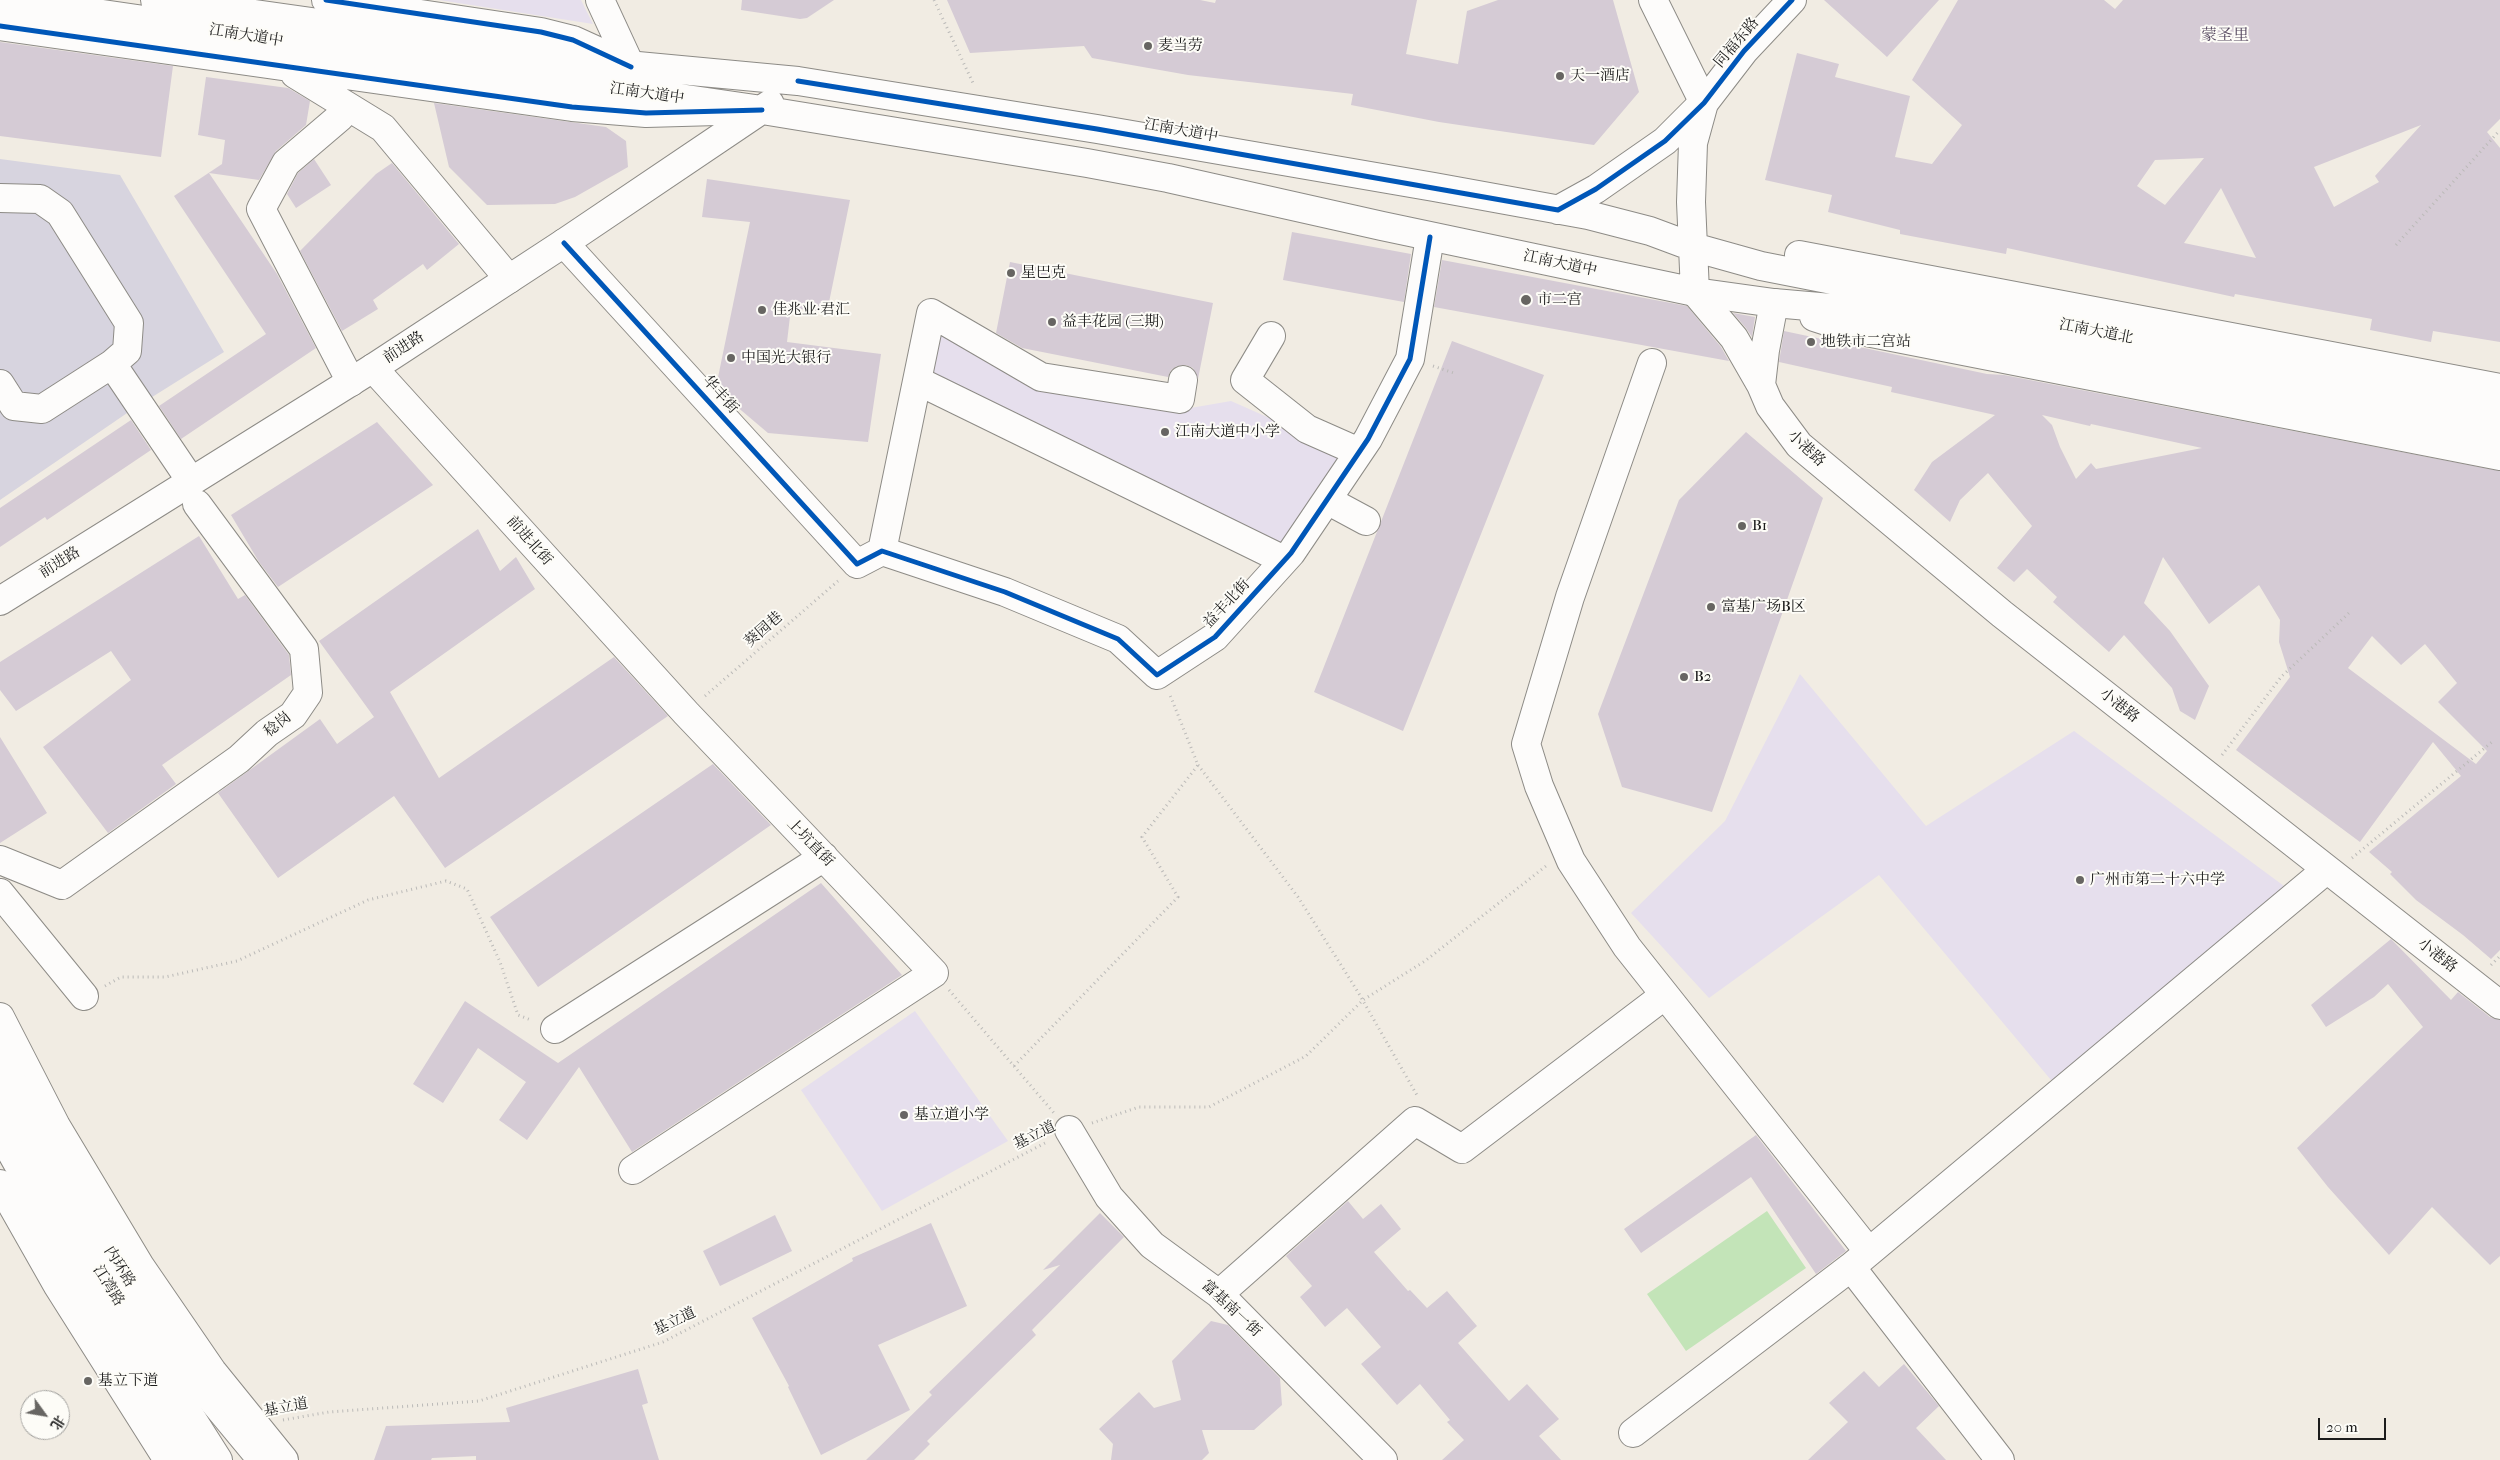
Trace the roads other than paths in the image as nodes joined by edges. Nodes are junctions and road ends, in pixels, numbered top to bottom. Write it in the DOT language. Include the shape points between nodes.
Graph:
graph roads {
  1 [pos="6,0"];
  2 [pos="326,0"];
  3 [pos="600,0"];
  4 [pos="1653,0"];
  5 [pos="1792,0"];
  6 [pos="253,7"];
  7 [pos="155,11"];
  8 [pos="0,26"];
  9 [pos="152,48"];
  10 [pos="631,66"];
  11 [pos="285,68"];
  12 [pos="798,81"];
  13 [pos="1704,103"];
  14 [pos="762,110"];
  15 [pos="340,117"];
  16 [pos="0,198"];
  17 [pos="1558,210"];
  18 [pos="1430,237"];
  19 [pos="564,244"];
  20 [pos="1693,247"];
  21 [pos="510,279"];
  22 [pos="1695,292"];
  23 [pos="1774,303"];
  24 [pos="1271,336"];
  25 [pos="1652,363"];
  26 [pos="112,364"];
  27 [pos="362,375"];
  28 [pos="1183,380"];
  29 [pos="918,381"];
  30 [pos="0,384"];
  31 [pos="1761,385"];
  32 [pos="2500,388"];
  33 [pos="2500,411"];
  34 [pos="2500,433"];
  35 [pos="1359,452"];
  36 [pos="2500,456"];
  37 [pos="194,492"];
  38 [pos="1327,500"];
  39 [pos="1366,521"];
  40 [pos="882,551"];
  41 [pos="1284,560"];
  42 [pos="0,601"];
  43 [pos="686,713"];
  44 [pos="824,857"];
  45 [pos="0,860"];
  46 [pos="2329,872"];
  47 [pos="0,893"];
  48 [pos="1665,995"];
  49 [pos="84,996"];
  50 [pos="2500,1005"];
  51 [pos="0,1017"];
  52 [pos="556,1030"];
  53 [pos="0,1059"];
  54 [pos="0,1095"];
  55 [pos="1069,1130"];
  56 [pos="0,1132"];
  57 [pos="633,1170"];
  58 [pos="0,1184"];
  59 [pos="7,1214"];
  60 [pos="1860,1259"];
  61 [pos="1219,1294"];
  62 [pos="176,1355"];
  63 [pos="200,1432"];
  64 [pos="1633,1433"];
  65 [pos="165,1459"];
  66 [pos="196,1460"];
  67 [pos="218,1460"];
  68 [pos="238,1460"];
  69 [pos="242,1460"];
  70 [pos="262,1460"];
  71 [pos="284,1460"];
  72 [pos="1383,1460"];
  73 [pos="2000,1460"];
  1 -- 7 [label="main road, 江南大道中"];
  2 -- 10 [label="main road" via="541,32 573,40"];
  3 -- 10 [label="main road"];
  4 -- 13 [label="main road"];
  5 -- 13 [label="main road, 同福东路" via="1744,52"];
  6 -- 7 [label="main road, 江南大道中"];
  6 -- 10 [label="main road, 江南大道中"];
  7 -- 9 [label="main road"];
  7 -- 14 [label="main road, 江南大道中"];
  8 -- 9 [label="main road"];
  9 -- 11 [label="main road"];
  10 -- 12 [label="main road, 江南大道中"];
  11 -- 14 [label="main road" via="610,111"];
  11 -- 21 [label="main road" via="383,128"];
  12 -- 14 [label="main road, 前进路"];
  12 -- 17 [label="main road, 江南大道中" via="1097,129"];
  13 -- 17 [label="main road" via="1658,146 1596,189"];
  13 -- 20 [label="main road, 同福东路" via="1693,143"];
  14 -- 18 [label="main road, 江南大道中" via="1132,170"];
  14 -- 19 [label="main road, 前进路"];
  15 -- 27 [label="main road, 前进北街" via="286,163 261,209"];
  16 -- 26 [label="main road" via="40,199 60,213 129,322 127,351"];
  17 -- 20 [label="main road, 江南大道中" via="1650,231"];
  18 -- 22 [label="main road, 江南大道中"];
  18 -- 35 [label="main road, 益丰北街" via="1410,358"];
  19 -- 21 [label="main road, 前进路"];
  19 -- 40 [label="main road, 华丰街" via="857,564"];
  20 -- 22 [label="main road, 同福东路"];
  20 -- 32 [label="main road" via="1780,252 1839,261"];
  20 -- 33 [label="main road, 江南大道北" via="1761,266"];
  21 -- 27 [label="main road, 前进路"];
  22 -- 23 [label="main road, 江南大道北"];
  22 -- 31 [label="main road, 小港路" via="1734,338"];
  23 -- 31 [label="main road"];
  23 -- 34 [label="main road, 江南大道北" via="1865,311 1984,331"];
  23 -- 36 [label="main road" via="1850,329"];
  24 -- 35 [label="main road" via="1245,380 1307,429"];
  25 -- 48 [label="main road" via="1570,597 1526,744 1539,786 1566,850 1627,947"];
  26 -- 30 [label="main road" via="42,409 14,406"];
  26 -- 37 [label="main road, 稔岗"];
  27 -- 37 [label="main road, 前进路"];
  27 -- 43 [label="main road, 前进北街"];
  28 -- 29 [label="main road" via="1180,399 1041,377 931,313"];
  29 -- 40 [label="main road"];
  29 -- 41 [label="main road"];
  31 -- 46 [label="main road, 小港路" via="1770,406 1799,445 2002,614"];
  35 -- 38 [label="main road, 益丰北街"];
  37 -- 42 [label="main road, 前进路"];
  37 -- 45 [label="main road, 稔岗" via="304,648 308,692 293,715 267,733 240,759 62,885"];
  38 -- 39 [label="main road"];
  38 -- 41 [label="main road, 益丰北街"];
  40 -- 41 [label="main road, 益丰北街" via="1005,592 1118,639 1157,675 1215,637"];
  43 -- 44 [label="main road, 上坑直街"];
  44 -- 52 [label="main road"];
  44 -- 57 [label="main road, 上坑直街" via="934,973"];
  46 -- 50 [label="main road, 小港路"];
  46 -- 60 [label="main road"];
  47 -- 49 [label="main road"];
  48 -- 60 [label="main road"];
  48 -- 61 [label="main road" via="1462,1149 1415,1122"];
  51 -- 71 [label="main road" via="56,1126 106,1212 181,1327"];
  53 -- 62 [label="main road, 内环路" via="108,1251"];
  54 -- 63 [label="main road, 江湾路" via="95,1266"];
  55 -- 61 [label="main road, 富基南一街" via="1109,1197 1152,1246"];
  56 -- 66 [label="main road" via="100,1310"];
  58 -- 59 [label="main road"];
  59 -- 65 [label="main road" via="58,1286"];
  60 -- 64 [label="main road"];
  60 -- 73 [label="main road"];
  61 -- 72 [label="main road, 富基南一街"];
  62 -- 69 [label="main road"];
  62 -- 70 [label="main road, 内环路"];
  63 -- 67 [label="main road"];
  63 -- 68 [label="main road, 江湾路"];
}
